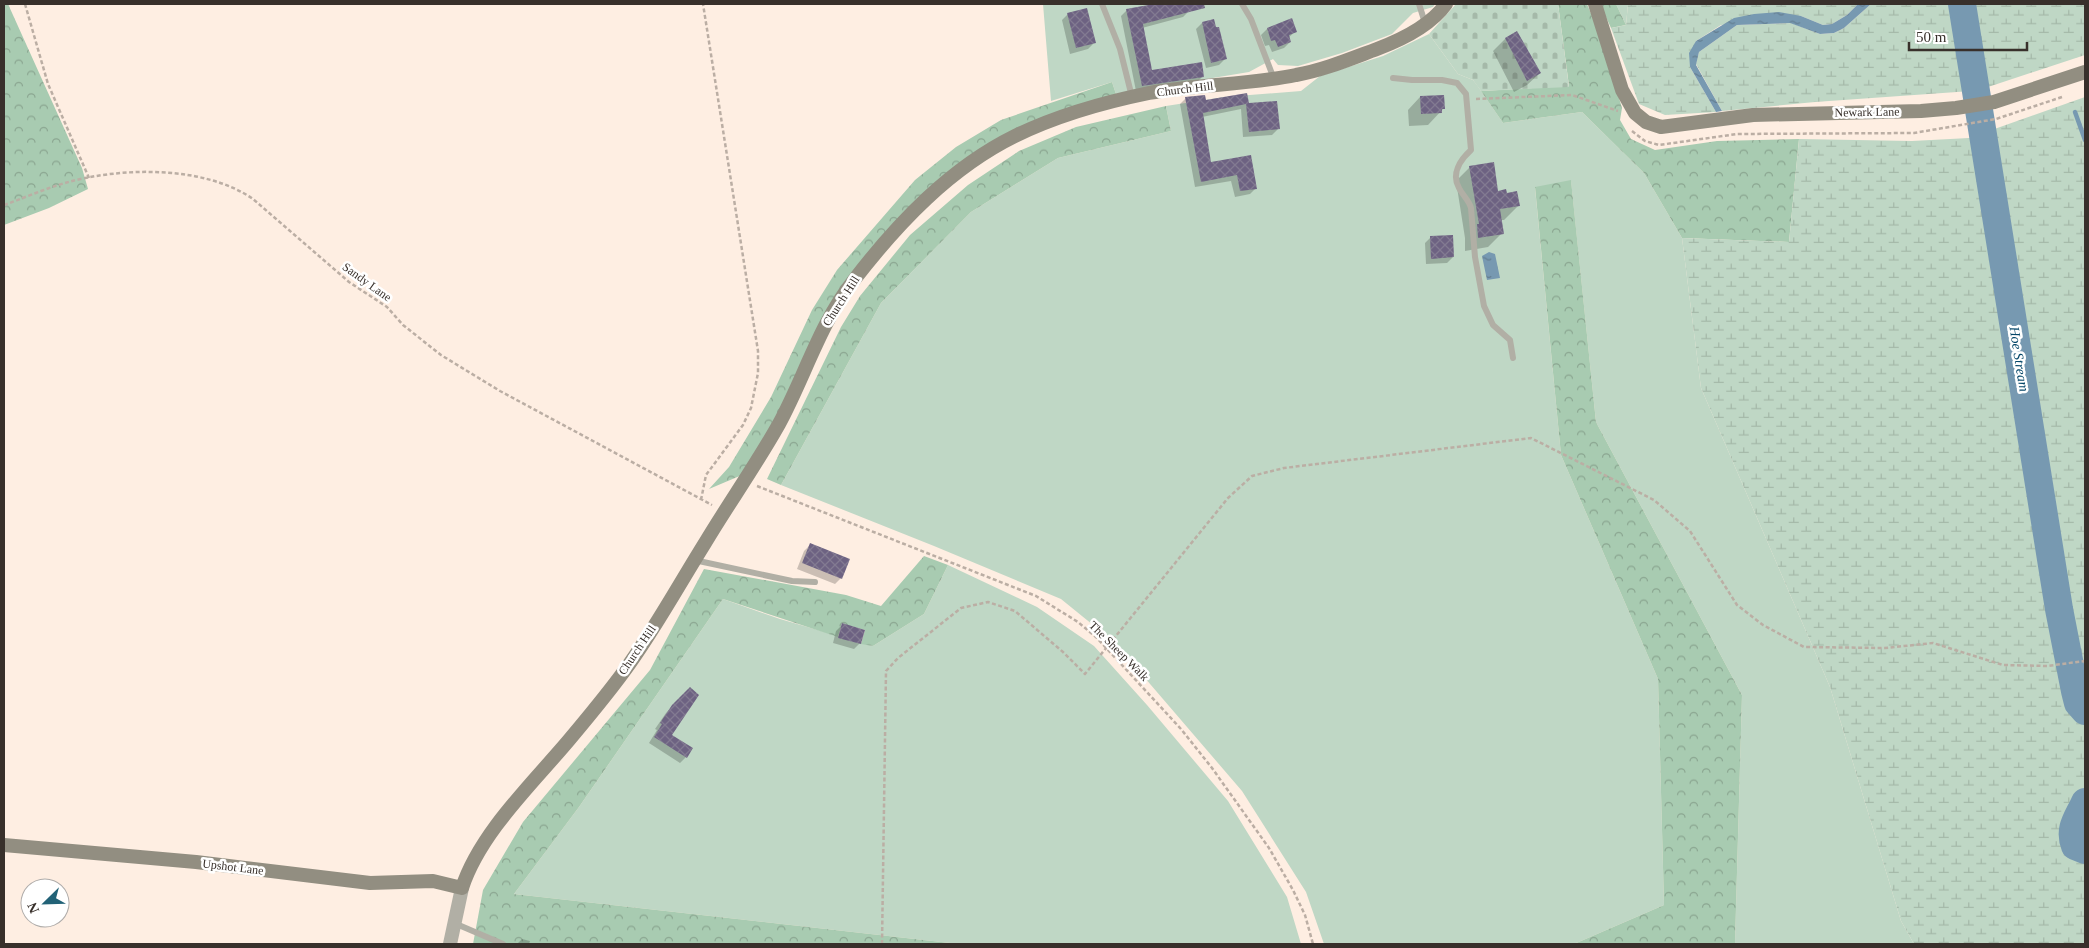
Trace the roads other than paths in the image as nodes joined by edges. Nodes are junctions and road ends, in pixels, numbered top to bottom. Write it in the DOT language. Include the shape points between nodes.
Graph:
graph roads {
  1 [pos="1102,4"];
  2 [pos="1242,4"];
  3 [pos="1419,4"];
  4 [pos="1446,4"];
  5 [pos="1595,4"];
  6 [pos="1425,23"];
  7 [pos="2085,72"];
  8 [pos="1392,78"];
  9 [pos="1274,79"];
  10 [pos="1132,97"];
  11 [pos="1513,358"];
  12 [pos="694,560"];
  13 [pos="815,582"];
  14 [pos="4,846"];
  15 [pos="462,888"];
  16 [pos="454,923"];
  17 [pos="450,944"];
  18 [pos="503,944"];
  1 -- 10 [label="lane" via="1120,49"];
  2 -- 9 [label="lane"];
  3 -- 6 [label="lane"];
  4 -- 6 [label="main road, Church Hill" via="1439,14"];
  5 -- 7 [label="main road, Newark Lane" via="1622,90 1635,113 1646,122 1661,127 1753,115 1956,108 1994,102"];
  6 -- 9 [label="main road, Church Hill" via="1393,43 1338,64"];
  8 -- 11 [label="lane" via="1457,83 1467,99 1471,150 1457,168 1455,178 1472,208 1475,257 1484,306 1493,325 1510,340"];
  9 -- 10 [label="main road, Church Hill"];
  10 -- 12 [label="main road, Church Hill" via="1067,116 1016,136 967,165 894,231 837,303 764,451"];
  12 -- 13 [label="lane" via="792,581"];
  12 -- 15 [label="main road, Church Hill" via="598,706 500,822 474,861"];
  14 -- 15 [label="main road, Upshot Lane" via="196,862 370,883 433,881"];
  15 -- 16 [label="street"];
  16 -- 17 [label="street"];
  16 -- 18 [label="lane"];
}
